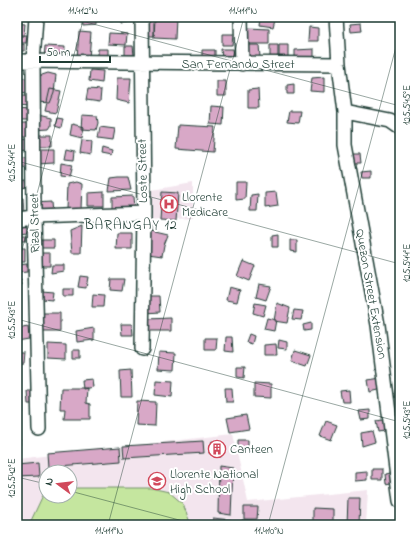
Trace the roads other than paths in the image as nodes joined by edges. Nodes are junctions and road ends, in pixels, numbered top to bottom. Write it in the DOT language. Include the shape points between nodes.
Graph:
graph roads {
  1 [pos="36,17"];
  2 [pos="142,17"];
  3 [pos="241,17"];
  4 [pos="336,17"];
  5 [pos="17,61"];
  6 [pos="33,62"];
  7 [pos="142,63"];
  8 [pos="242,64"];
  9 [pos="339,64"];
  10 [pos="345,112"];
  11 [pos="400,128"];
  12 [pos="144,213"];
  13 [pos="34,217"];
  14 [pos="17,219"];
  15 [pos="142,349"];
  16 [pos="39,429"];
  17 [pos="399,470"];
  18 [pos="400,501"];
  1 -- 6 [label="street, Rizal Street"];
  2 -- 7 [label="street, Loste Street"];
  3 -- 8 [label="street"];
  4 -- 9 [label="street, Quezon Street Extension"];
  5 -- 6 [label="street, San Fernando Street"];
  6 -- 7 [label="street, San Fernando Street"];
  6 -- 13 [label="street, Rizal Street"];
  7 -- 8 [label="street, San Fernando Street"];
  7 -- 12 [label="street, Loste Street"];
  8 -- 9 [label="street, San Fernando Street"];
  9 -- 10 [label="street, Quezon Street Extension"];
  10 -- 11 [label="street" via="390,121"];
  10 -- 17 [label="street, Quezon Street Extension" via="345,145 378,324"];
  12 -- 13 [label="street"];
  12 -- 15 [label="street, Loste Street"];
  13 -- 14 [label="street"];
  13 -- 16 [label="street, Rizal Street"];
  17 -- 18 [label="street, Quezon Street Extension"];
}
